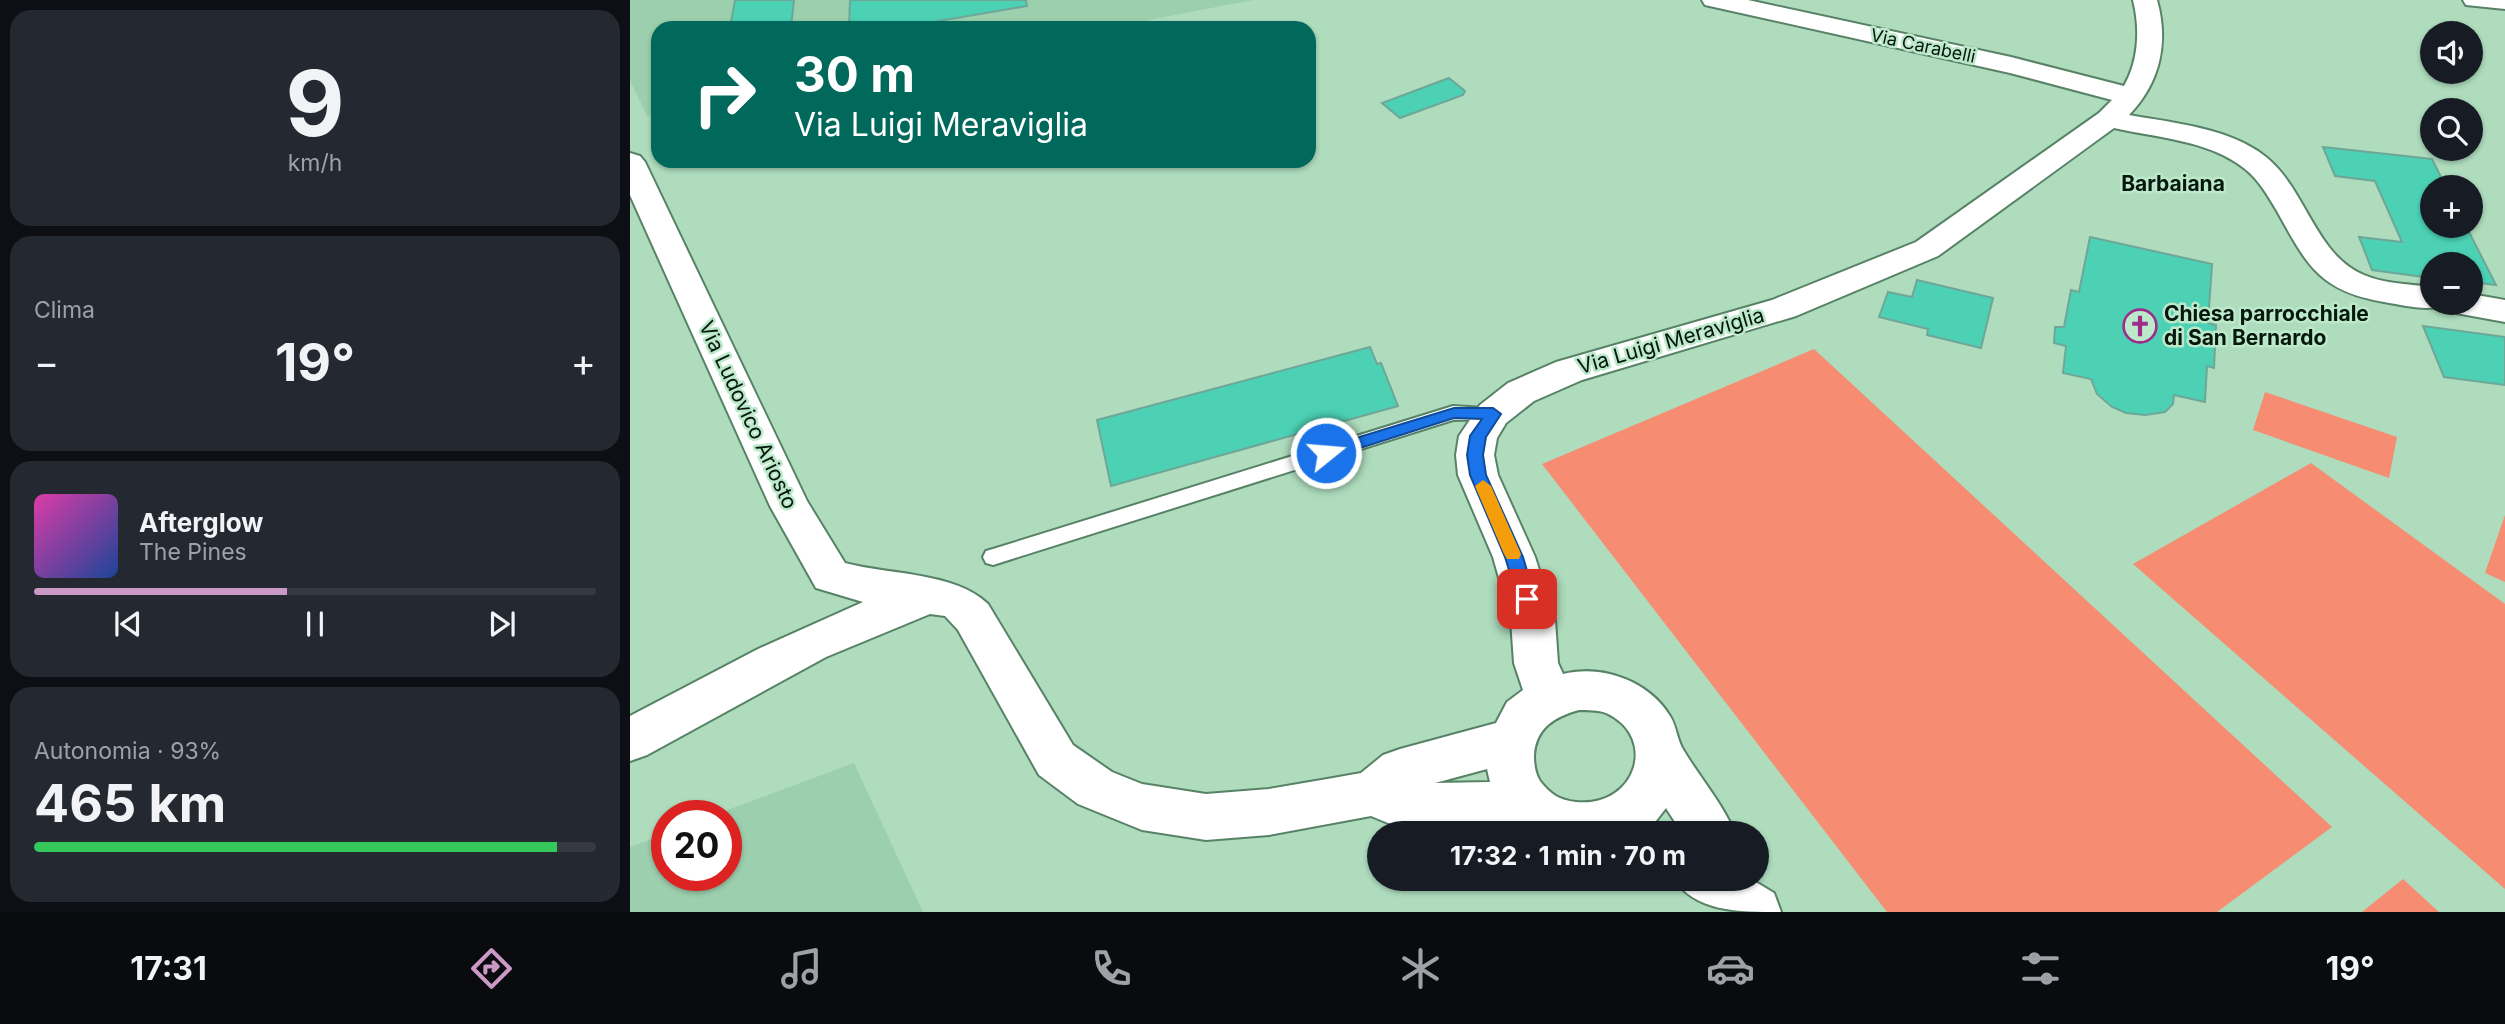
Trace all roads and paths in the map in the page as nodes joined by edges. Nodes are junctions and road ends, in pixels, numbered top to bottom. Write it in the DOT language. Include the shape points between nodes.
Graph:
graph roads {
  1 [pos="1714,0"];
  2 [pos="2145,0"];
  3 [pos="2475,0"];
  4 [pos="2505,2"];
  5 [pos="2120,109"];
  6 [pos="630,162"];
  7 [pos="2420,297"];
  8 [pos="2483,307"];
  9 [pos="2505,311"];
  10 [pos="1493,414"];
  11 [pos="993,557"];
  12 [pos="831,576"];
  13 [pos="927,597"];
  14 [pos="817,639"];
  15 [pos="1549,697"];
  16 [pos="630,740"];
  17 [pos="1509,741"];
  18 [pos="1660,756"];
  19 [pos="1373,793"];
  20 [pos="1527,804"];
  21 [pos="1552,821"];
  22 [pos="1618,821"];
  23 [pos="1702,821"];
  24 [pos="1721,891"];
  25 [pos="1751,891"];
  26 [pos="1755,912"];
  27 [pos="1765,912"];
  1 -- 5 [label="street, Via Carabelli" via="2111,90"];
  2 -- 5 [label="street" via="2147,57 2137,88"];
  3 -- 4 [label="street"];
  5 -- 7 [label="street, Via Carabelli" via="2234,150 2256,163 2278,186 2325,263 2340,277"];
  5 -- 10 [label="street, Via Luigi Meraviglia" via="1921,252 1784,308 1569,371 1521,392"];
  6 -- 12 [label="street, Via Ludovico Ariosto" via="790,506"];
  8 -- 9 [label="street"];
  10 -- 11 [label="lane" via="1454,413"];
  10 -- 15 [label="street, Via Luigi Meraviglia" via="1478,436 1478,475 1514,557 1533,620 1536,663"];
  12 -- 13 [label="street"];
  12 -- 14 [label="street" via="828,608"];
  13 -- 14 [label="street"];
  13 -- 19 [label="street" via="960,604 973,617 1056,760 1095,788 1142,807 1206,817 1269,812"];
  14 -- 16 [label="street"];
  15 -- 17 [label="street" via="1524,715"];
  15 -- 18 [label="street" via="1579,690 1621,698 1648,722"];
  17 -- 19 [label="street" via="1400,771"];
  17 -- 20 [label="street" via="1509,773"];
  18 -- 22 [label="street" via="1657,779 1644,801"];
  18 -- 23 [label="street"];
  19 -- 20 [label="street" via="1405,807"];
  20 -- 21 [label="street"];
  24 -- 26 [label="street"];
  25 -- 27 [label="street"];
}
